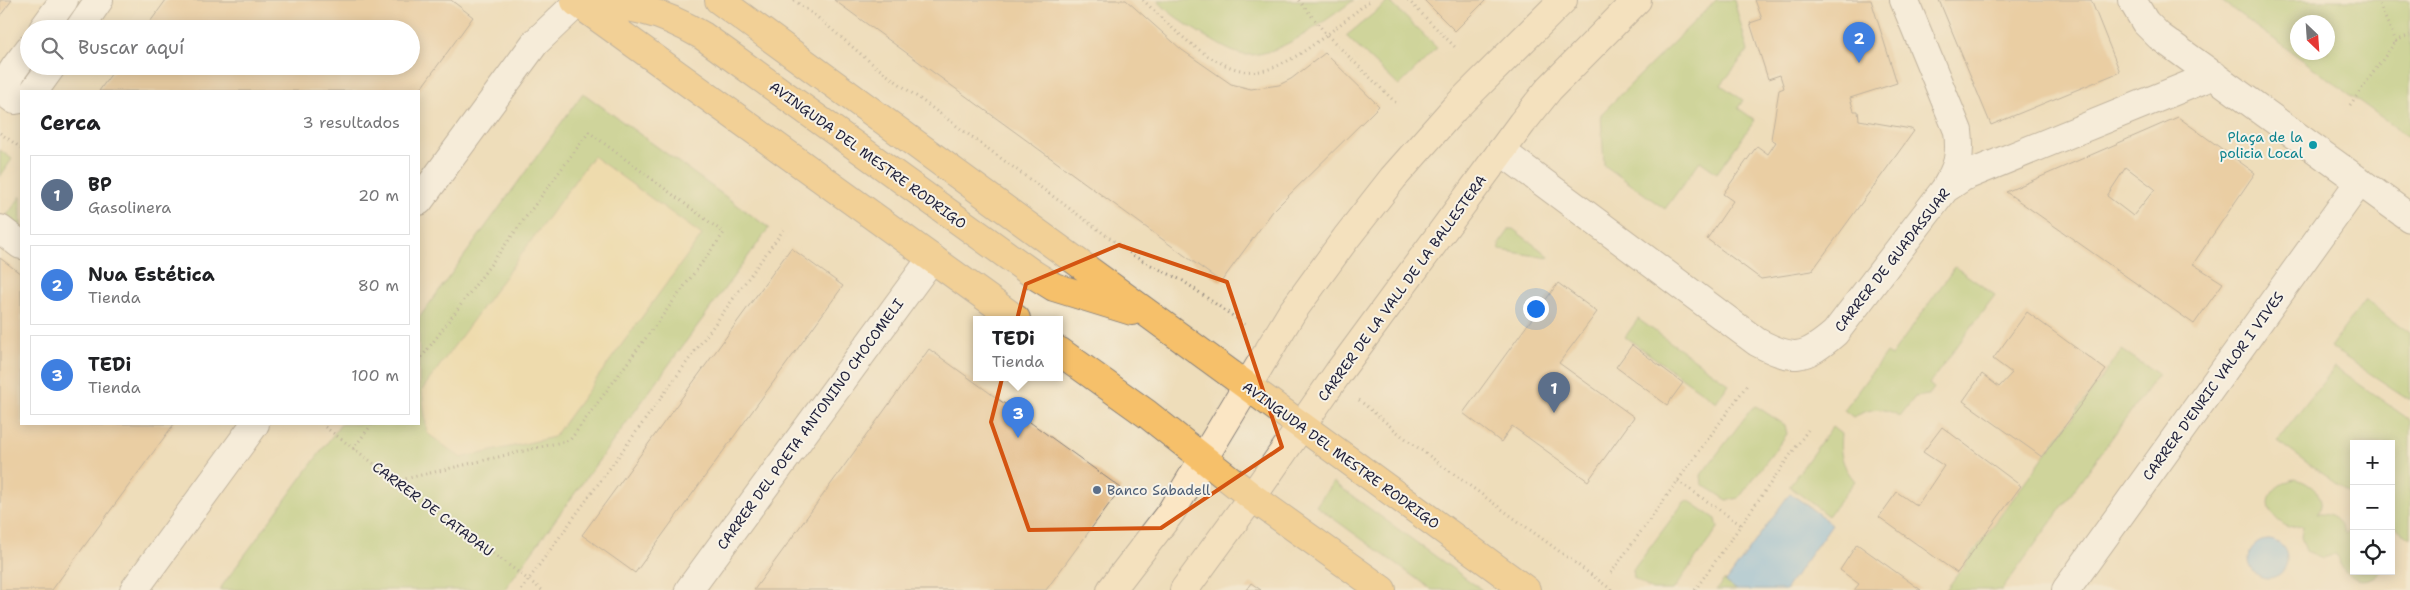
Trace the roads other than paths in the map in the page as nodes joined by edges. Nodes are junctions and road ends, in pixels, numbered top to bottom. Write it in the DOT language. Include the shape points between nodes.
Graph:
graph roads {
  1 [pos="64,0"];
  2 [pos="99,0"];
  3 [pos="719,0"];
  4 [pos="1564,0"];
  5 [pos="1637,0"];
  6 [pos="1904,0"];
  7 [pos="2132,0"];
  8 [pos="575,1"];
  9 [pos="50,20"];
  10 [pos="85,20"];
  11 [pos="20,61"];
  12 [pos="46,75"];
  13 [pos="2214,75"];
  14 [pos="35,90"];
  15 [pos="20,99"];
  16 [pos="1501,151"];
  17 [pos="2360,182"];
  18 [pos="1945,189"];
  19 [pos="420,200"];
  20 [pos="2410,218"];
  21 [pos="0,229"];
  22 [pos="20,244"];
  23 [pos="932,258"];
  24 [pos="1012,316"];
  25 [pos="1156,320"];
  26 [pos="1063,354"];
  27 [pos="1246,386"];
  28 [pos="254,425"];
  29 [pos="1302,426"];
  30 [pos="1204,458"];
  31 [pos="1252,497"];
  32 [pos="134,590"];
  33 [pos="689,590"];
  34 [pos="1111,590"];
  35 [pos="1184,590"];
  36 [pos="1382,590"];
  37 [pos="1526,590"];
  38 [pos="2066,590"];
  1 -- 9 [label="street"];
  2 -- 10 [label="street"];
  3 -- 25 [label="main road, AVINGUDA DEL MESTRE RODRIGO"];
  4 -- 27 [label="street" via="1454,109 1393,178 1292,312"];
  5 -- 16 [label="street, CARRER DE LA VALL DE LA BALLESTERA" via="1549,89"];
  6 -- 18 [label="street" via="1958,132 1960,153 1956,171"];
  7 -- 13 [label="street" via="2145,22 2159,36"];
  8 -- 19 [label="street" via="535,43"];
  8 -- 23 [label="main road"];
  8 -- 25 [label="main road, AVINGUDA DEL MESTRE RODRIGO" via="662,14 704,36 1033,274 1054,286"];
  11 -- 15 [label="street" via="5,86 8,95"];
  12 -- 14 [label="street"];
  13 -- 17 [label="street"];
  13 -- 18 [label="street, CARRER DE GUADASSUAR" via="1963,177"];
  16 -- 18 [label="street, CARRER DE GUADASSUAR" via="1756,342 1779,353 1800,355 1816,349 1834,333"];
  16 -- 29 [label="street, CARRER DE LA VALL DE LA BALLESTERA"];
  17 -- 20 [label="street"];
  17 -- 38 [label="street, CARRER D'ENRIC VALOR I VIVES"];
  21 -- 22 [label="street"];
  23 -- 24 [label="main road"];
  23 -- 33 [label="street, CARRER DEL POETA ANTONINO CHOCOMELI"];
  25 -- 27 [label="main road, AVINGUDA DEL MESTRE RODRIGO"];
  26 -- 30 [label="main road"];
  27 -- 29 [label="main road, AVINGUDA DEL MESTRE RODRIGO"];
  27 -- 30 [label="street"];
  28 -- 32 [label="street"];
  29 -- 31 [label="street, CARRER DE LA VALL DE LA BALLESTERA"];
  29 -- 37 [label="main road, AVINGUDA DEL MESTRE RODRIGO"];
  30 -- 31 [label="main road"];
  30 -- 34 [label="street" via="1171,512"];
  31 -- 35 [label="street, CARRER DE LA VALL DE LA BALLESTERA"];
  31 -- 36 [label="main road"];
}
